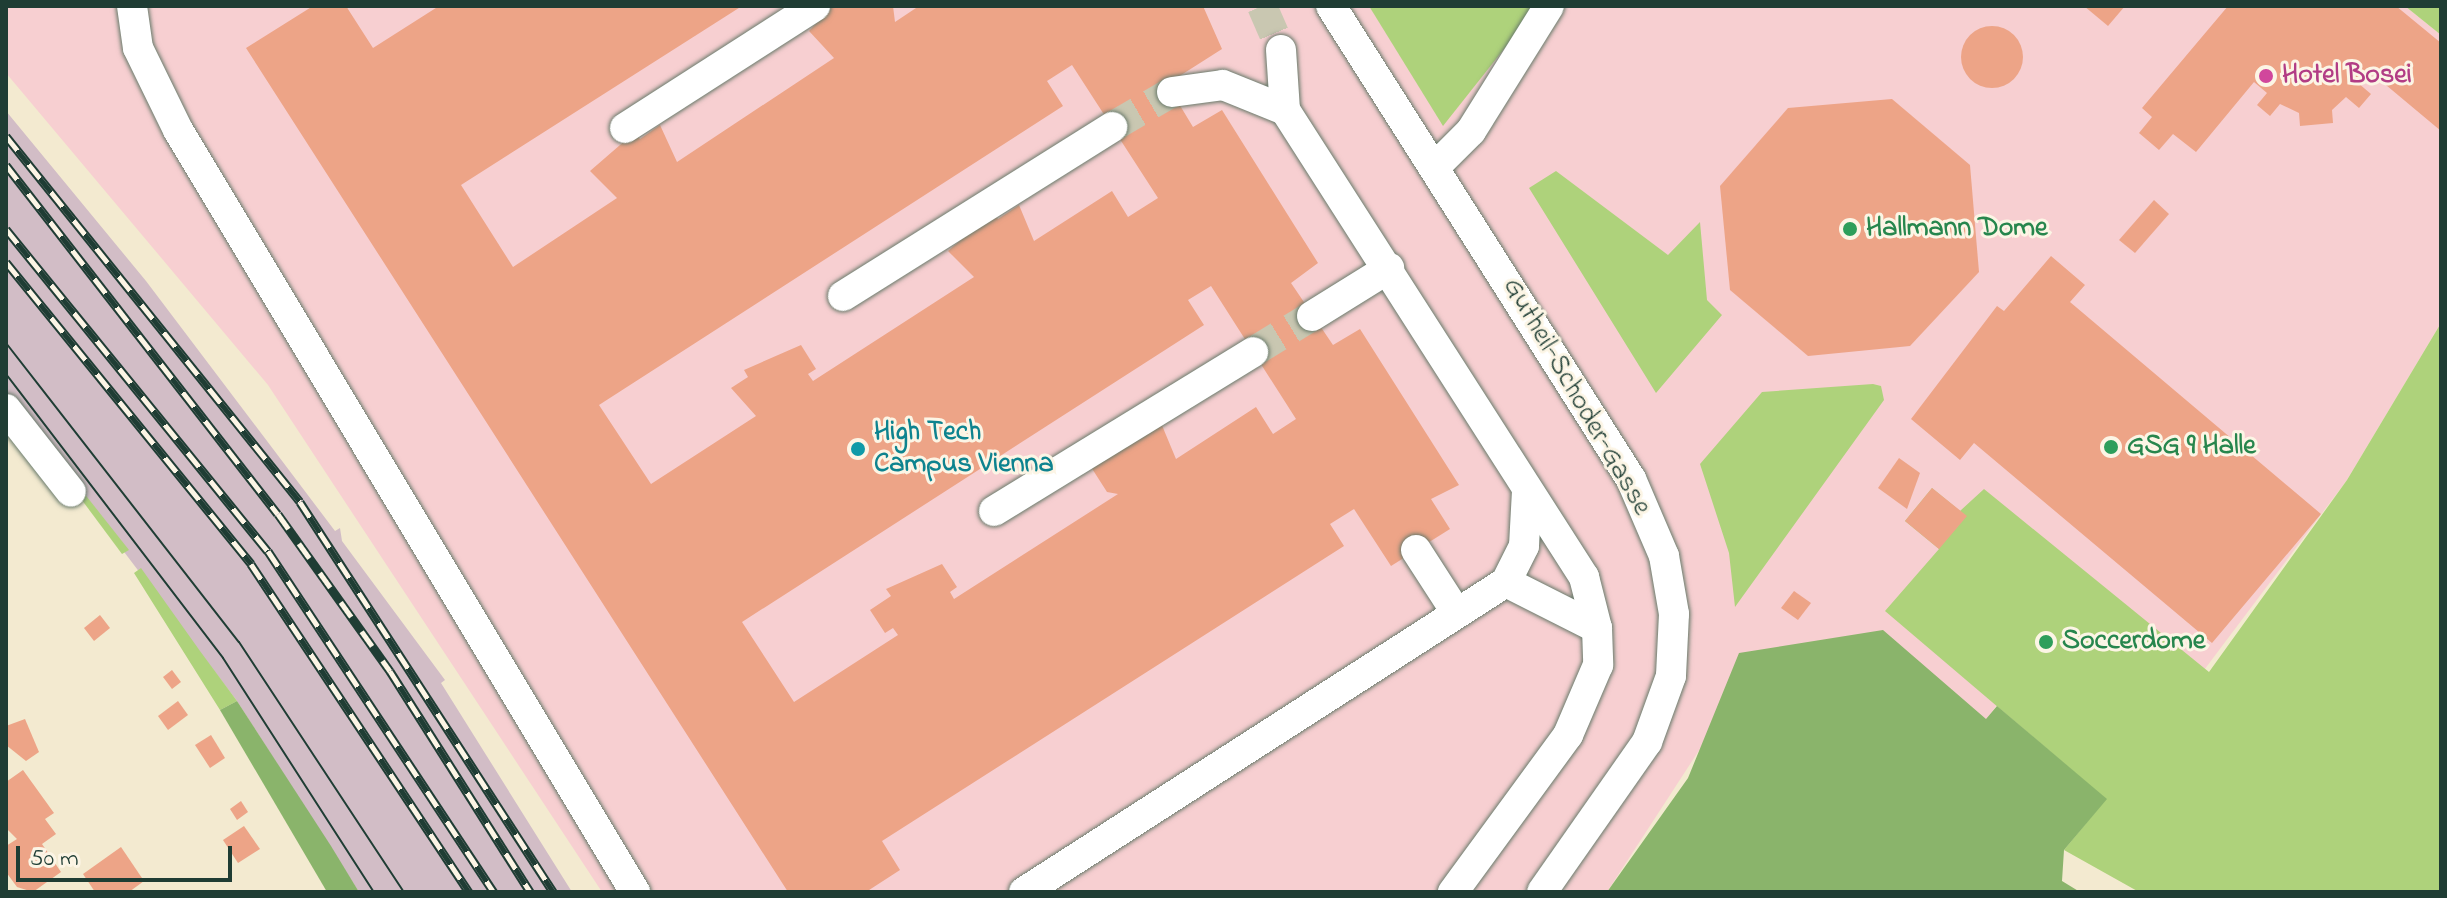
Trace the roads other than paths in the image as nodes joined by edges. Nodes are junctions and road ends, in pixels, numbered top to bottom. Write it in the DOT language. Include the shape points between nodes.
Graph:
graph roads {
  1 [pos="132,6"];
  2 [pos="815,6"];
  3 [pos="1331,6"];
  4 [pos="1549,6"];
  5 [pos="1281,50"];
  6 [pos="1172,92"];
  7 [pos="1285,110"];
  8 [pos="1112,127"];
  9 [pos="625,128"];
  10 [pos="1437,165"];
  11 [pos="1389,268"];
  12 [pos="843,296"];
  13 [pos="1312,316"];
  14 [pos="1253,352"];
  15 [pos="6,409"];
  16 [pos="1527,491"];
  17 [pos="71,492"];
  18 [pos="994,511"];
  19 [pos="1416,550"];
  20 [pos="1506,582"];
  21 [pos="1456,612"];
  22 [pos="1597,628"];
  23 [pos="635,892"];
  24 [pos="1024,892"];
  25 [pos="1453,892"];
  26 [pos="1542,892"];
  1 -- 23 [label="street" via="138,48 178,130"];
  2 -- 9 [label="street"];
  3 -- 10 [label="street, Gutheil-Schoder-Gasse"];
  4 -- 10 [label="street" via="1471,131"];
  5 -- 7 [label="street"];
  6 -- 7 [label="street" via="1223,85"];
  7 -- 11 [label="street"];
  8 -- 12 [label="street"];
  10 -- 26 [label="street, Gutheil-Schoder-Gasse" via="1631,479 1664,556 1674,614 1671,676 1647,742"];
  11 -- 13 [label="street"];
  11 -- 16 [label="street"];
  14 -- 18 [label="street"];
  15 -- 17 [label="street"];
  16 -- 20 [label="street" via="1524,546"];
  16 -- 22 [label="street" via="1584,577"];
  19 -- 21 [label="street"];
  20 -- 21 [label="street"];
  20 -- 22 [label="street"];
  21 -- 24 [label="street"];
  22 -- 25 [label="street" via="1598,665 1568,735"];
}
